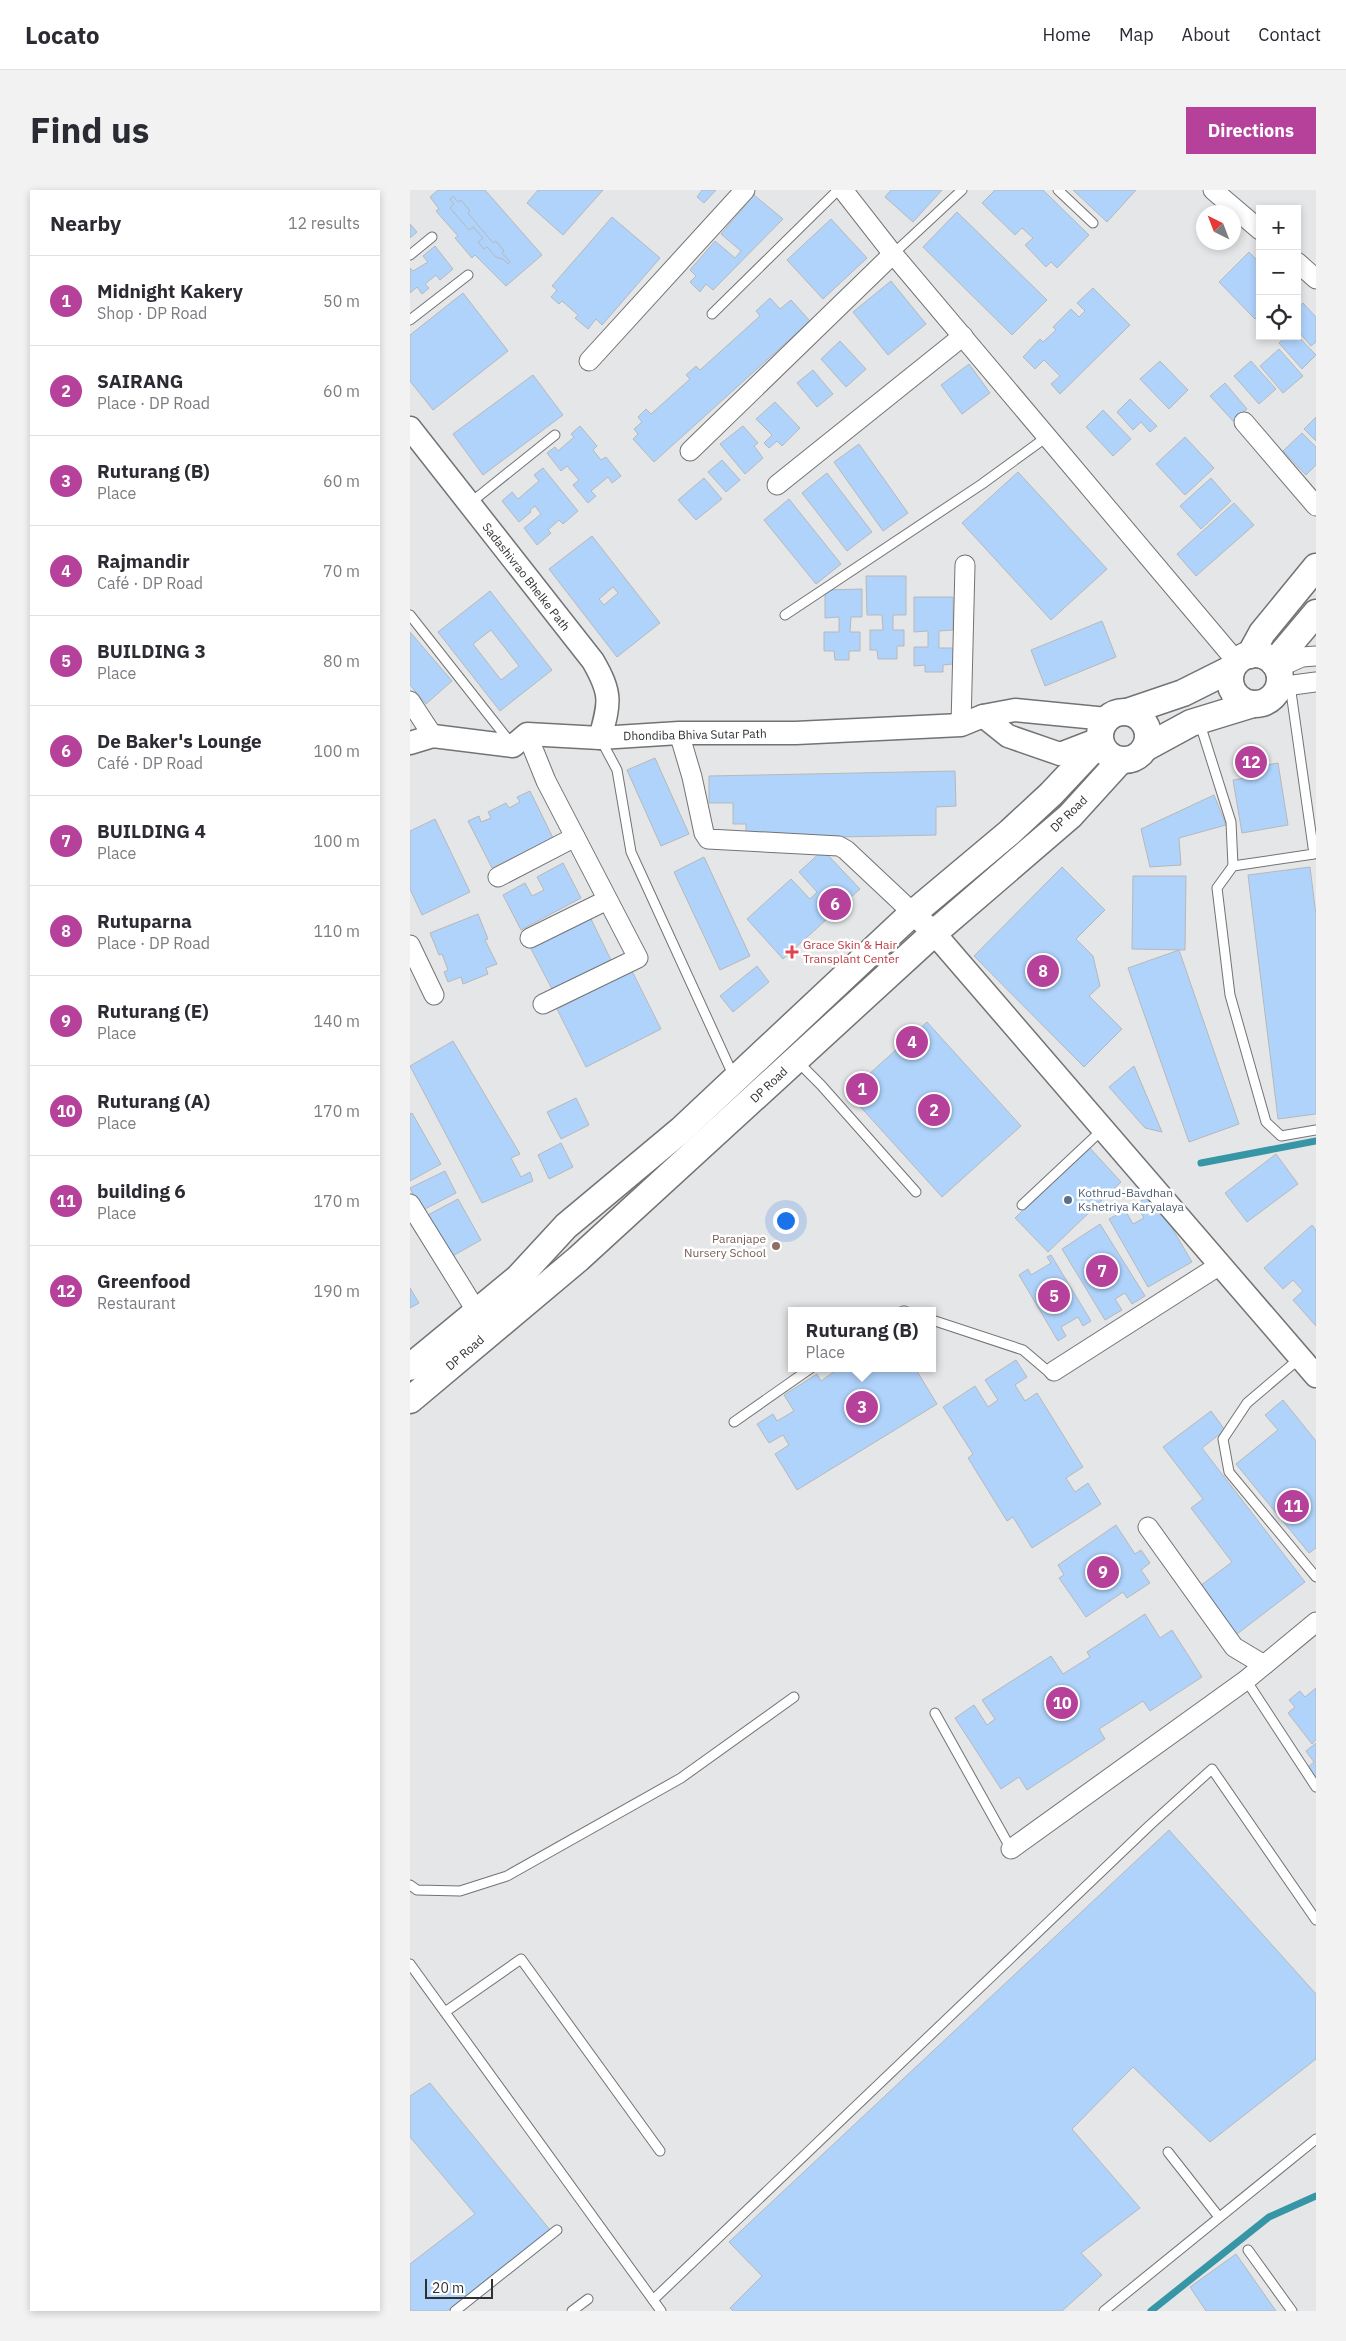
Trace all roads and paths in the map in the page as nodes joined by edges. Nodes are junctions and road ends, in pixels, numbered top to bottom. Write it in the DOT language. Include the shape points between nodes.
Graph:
graph roads {
  1 [pos="745,190"];
  2 [pos="838,190"];
  3 [pos="842,190"];
  4 [pos="962,190"];
  5 [pos="1058,190"];
  6 [pos="1213,190"];
  7 [pos="1093,223"];
  8 [pos="1256,227"];
  9 [pos="432,237"];
  10 [pos="893,254"];
  11 [pos="410,255"];
  12 [pos="1301,265"];
  13 [pos="468,275"];
  14 [pos="1316,278"];
  15 [pos="712,314"];
  16 [pos="410,320"];
  17 [pos="963,336"];
  18 [pos="589,361"];
  19 [pos="1244,422"];
  20 [pos="555,435"];
  21 [pos="1048,435"];
  22 [pos="413,436"];
  23 [pos="690,451"];
  24 [pos="777,484"];
  25 [pos="469,504"];
  26 [pos="1316,506"];
  27 [pos="965,566"];
  28 [pos="1316,567"];
  29 [pos="1316,613"];
  30 [pos="410,615"];
  31 [pos="785,615"];
  32 [pos="1316,656"];
  33 [pos="1263,670"];
  34 [pos="1316,682"];
  35 [pos="410,701"];
  36 [pos="1252,704"];
  37 [pos="983,716"];
  38 [pos="1199,721"];
  39 [pos="961,725"];
  40 [pos="1108,728"];
  41 [pos="679,733"];
  42 [pos="433,736"];
  43 [pos="600,738"];
  44 [pos="520,740"];
  45 [pos="410,743"];
  46 [pos="1145,748"];
  47 [pos="1120,761"];
  48 [pos="575,837"];
  49 [pos="1315,859"];
  50 [pos="1233,866"];
  51 [pos="498,877"];
  52 [pos="607,900"];
  53 [pos="913,913"];
  54 [pos="934,933"];
  55 [pos="530,938"];
  56 [pos="410,945"];
  57 [pos="434,995"];
  58 [pos="543,1004"];
  59 [pos="796,1060"];
  60 [pos="735,1079"];
  61 [pos="1103,1129"];
  62 [pos="1316,1130"];
  63 [pos="916,1192"];
  64 [pos="410,1204"];
  65 [pos="1022,1205"];
  66 [pos="1220,1265"];
  67 [pos="476,1312"];
  68 [pos="936,1321"];
  69 [pos="1300,1358"];
  70 [pos="410,1367"];
  71 [pos="1054,1371"];
  72 [pos="805,1372"];
  73 [pos="1316,1376"];
  74 [pos="410,1400"];
  75 [pos="734,1422"];
  76 [pos="1148,1527"];
  77 [pos="1316,1577"];
  78 [pos="1316,1622"];
  79 [pos="1264,1665"];
  80 [pos="1246,1680"];
  81 [pos="794,1697"];
  82 [pos="936,1713"];
  83 [pos="1316,1787"];
  84 [pos="1011,1849"];
  85 [pos="410,1885"];
  86 [pos="1316,1920"];
  87 [pos="410,1964"];
  88 [pos="445,2012"];
  89 [pos="1316,2139"];
  90 [pos="660,2151"];
  91 [pos="1168,2152"];
  92 [pos="1219,2217"];
  93 [pos="557,2230"];
  94 [pos="1248,2250"];
  95 [pos="588,2299"];
  96 [pos="653,2300"];
  97 [pos="455,2311"];
  98 [pos="572,2311"];
  99 [pos="661,2311"];
  100 [pos="1104,2311"];
  101 [pos="1292,2311"];
  1 -- 18 [label="street"];
  2 -- 15 [label="lane"];
  3 -- 10 [label="street"];
  4 -- 10 [label="lane"];
  5 -- 7 [label="lane"];
  6 -- 8 [label="street"];
  9 -- 11 [label="lane"];
  10 -- 17 [label="street"];
  10 -- 23 [label="street"];
  12 -- 14 [label="street"];
  13 -- 16 [label="lane"];
  17 -- 21 [label="street"];
  17 -- 24 [label="street"];
  19 -- 26 [label="street"];
  20 -- 25 [label="lane"];
  21 -- 31 [label="lane" via="982,484"];
  21 -- 33 [label="street"];
  22 -- 25 [label="street, Sadashivrao Bhelke Path"];
  25 -- 43 [label="street, Sadashivrao Bhelke Path" via="593,661 604,681 609,704"];
  27 -- 39 [label="street"];
  28 -- 33 [label="main road" via="1262,633"];
  29 -- 33 [label="main road"];
  30 -- 44 [label="lane"];
  32 -- 33 [label="street"];
  33 -- 34 [label="street"];
  33 -- 36 [label="main road" via="1268,700"];
  33 -- 36 [label="main road" via="1230,677 1233,692 1245,703"];
  33 -- 40 [label="main road" via="1183,693"];
  33 -- 49 [label="lane"];
  35 -- 42 [label="street"];
  36 -- 38 [label="main road"];
  37 -- 39 [label="street, Dhondiba Bhiva Sutar Path"];
  37 -- 40 [label="street, Dhondiba Bhiva Sutar Path" via="1016,710"];
  37 -- 40 [label="street" via="1008,736 1060,754"];
  38 -- 46 [label="main road"];
  38 -- 50 [label="lane" via="1231,822"];
  39 -- 41 [label="street, Dhondiba Bhiva Sutar Path" via="796,733"];
  40 -- 46 [label="main road" via="1136,715 1148,730"];
  40 -- 47 [label="main road" via="1104,751"];
  40 -- 53 [label="main road, DP Road" via="1051,794"];
  41 -- 43 [label="street, Dhondiba Bhiva Sutar Path"];
  41 -- 53 [label="street" via="705,836 839,846"];
  42 -- 44 [label="street, Dhondiba Bhiva Sutar Path"];
  42 -- 45 [label="street, Dhondiba Bhiva Sutar Path"];
  43 -- 44 [label="street, Dhondiba Bhiva Sutar Path"];
  43 -- 60 [label="lane" via="617,770 631,852"];
  44 -- 48 [label="street"];
  46 -- 47 [label="main road" via="1139,756"];
  47 -- 54 [label="main road, DP Road" via="1070,816"];
  48 -- 51 [label="street"];
  48 -- 52 [label="street"];
  49 -- 50 [label="lane"];
  50 -- 62 [label="lane" via="1217,888 1230,995 1266,1122 1281,1136"];
  52 -- 55 [label="street"];
  52 -- 58 [label="street" via="638,958"];
  53 -- 54 [label="street"];
  53 -- 60 [label="main road, DP Road"];
  54 -- 59 [label="main road, DP Road"];
  54 -- 61 [label="street"];
  56 -- 57 [label="street"];
  59 -- 63 [label="lane"];
  59 -- 74 [label="main road, DP Road" via="578,1259"];
  60 -- 67 [label="main road, DP Road" via="682,1130 566,1226 518,1278"];
  61 -- 65 [label="lane"];
  61 -- 66 [label="street"];
  64 -- 67 [label="street"];
  66 -- 69 [label="street"];
  66 -- 71 [label="street"];
  67 -- 70 [label="main road, DP Road"];
  68 -- 71 [label="lane" via="1023,1350 1050,1373"];
  69 -- 73 [label="street"];
  69 -- 77 [label="lane" via="1247,1403 1223,1439 1229,1472"];
  72 -- 75 [label="lane"];
  76 -- 79 [label="street" via="1234,1646"];
  78 -- 79 [label="street"];
  79 -- 80 [label="street"];
  80 -- 83 [label="lane"];
  80 -- 84 [label="street"];
  81 -- 85 [label="lane" via="681,1778 507,1876 460,1891 418,1890"];
  82 -- 84 [label="lane"];
  86 -- 96 [label="lane" via="1212,1769 1142,1832"];
  87 -- 88 [label="lane"];
  88 -- 90 [label="lane" via="521,1959"];
  88 -- 96 [label="lane"];
  89 -- 92 [label="lane"];
  91 -- 92 [label="lane"];
  92 -- 100 [label="lane"];
  93 -- 97 [label="lane"];
  94 -- 101 [label="lane"];
  95 -- 98 [label="lane"];
  96 -- 99 [label="lane"];
}
